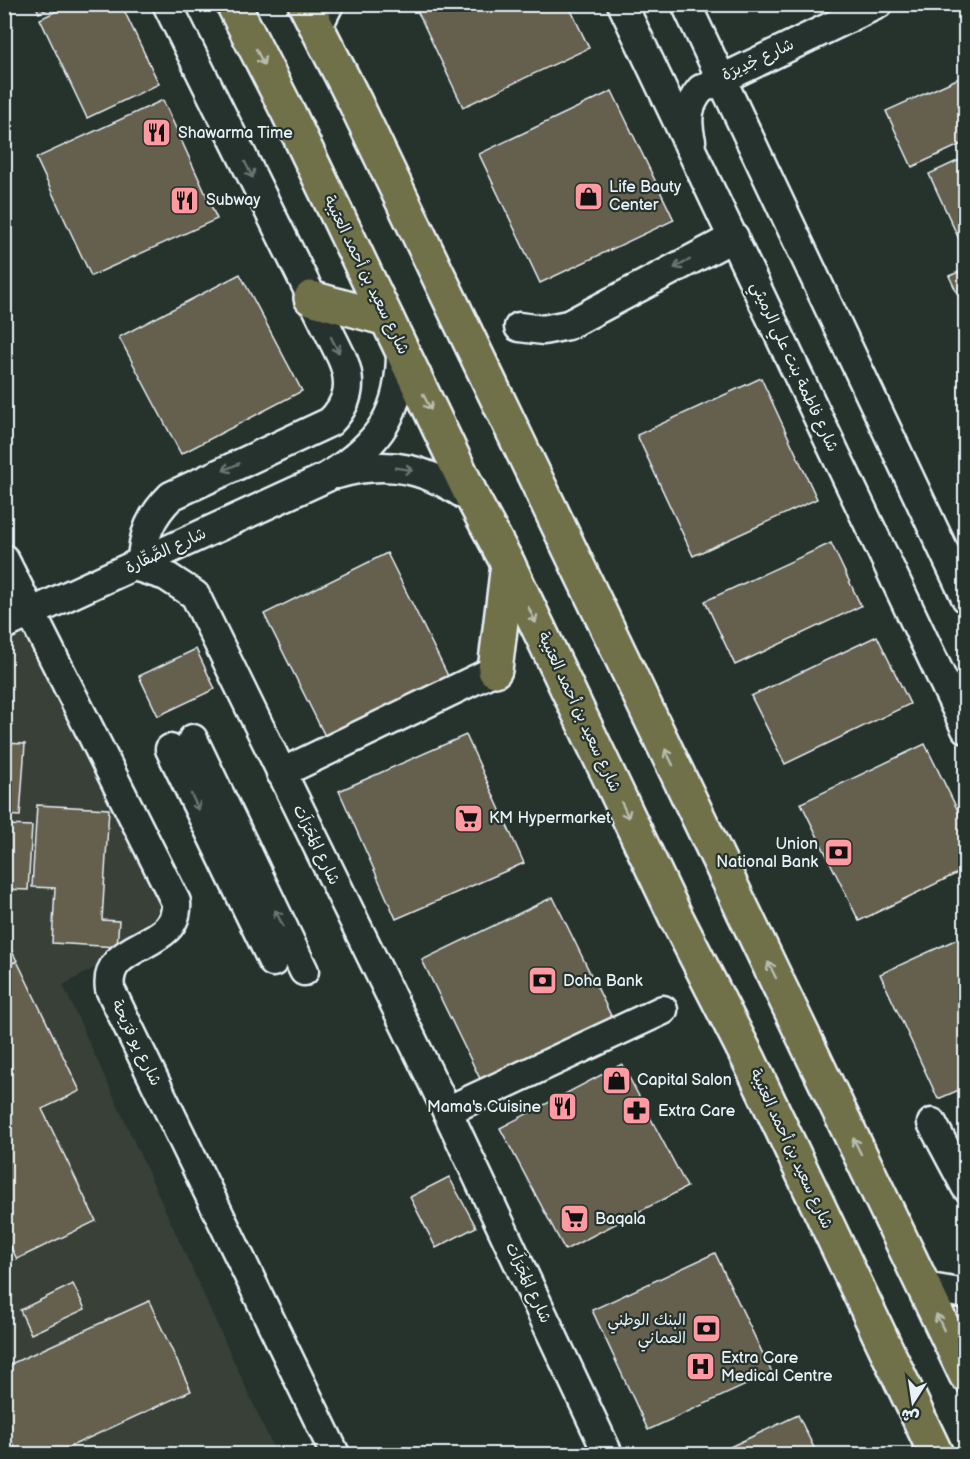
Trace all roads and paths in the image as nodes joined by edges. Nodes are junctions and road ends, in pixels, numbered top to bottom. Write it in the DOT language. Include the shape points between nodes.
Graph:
graph roads {
  1 [pos="167,4"];
  2 [pos="233,4"];
  3 [pos="622,4"];
  4 [pos="686,4"];
  5 [pos="878,4"];
  6 [pos="317,12"];
  7 [pos="720,78"];
  8 [pos="693,152"];
  9 [pos="734,237"];
  10 [pos="311,298"];
  11 [pos="387,319"];
  12 [pos="519,327"];
  13 [pos="401,348"];
  14 [pos="327,477"];
  15 [pos="474,501"];
  16 [pos="4,559"];
  17 [pos="138,564"];
  18 [pos="508,564"];
  19 [pos="966,598"];
  20 [pos="31,613"];
  21 [pos="4,625"];
  22 [pos="495,670"];
  23 [pos="966,729"];
  24 [pos="280,773"];
  25 [pos="273,962"];
  26 [pos="304,971"];
  27 [pos="663,1010"];
  28 [pos="447,1111"];
  29 [pos="932,1122"];
  30 [pos="966,1186"];
  31 [pos="924,1287"];
  32 [pos="966,1294"];
  33 [pos="966,1375"];
  34 [pos="335,1455"];
  35 [pos="608,1455"];
  36 [pos="936,1455"];
  1 -- 10 [label="street, one-way"];
  2 -- 11 [label="main road, شارع سعيد بن أحمد العتيبة, one-way"];
  3 -- 8 [label="street, شارع فاطمة بنت علي الرميثي"];
  4 -- 7 [label="street"];
  5 -- 7 [label="street, شارع جْدِيرَة"];
  31 -- 6 [label="main road, one-way" via="355,102"];
  7 -- 8 [label="street, شارع جْدِيرَة" via="692,99 687,123"];
  7 -- 19 [label="street"];
  8 -- 9 [label="street, شارع فاطمة بنت علي الرميثي"];
  9 -- 12 [label="street, one-way" via="568,325 543,330"];
  9 -- 23 [label="street, شارع فاطمة بنت علي الرميثي"];
  10 -- 11 [label="main road"];
  10 -- 17 [label="street, one-way" via="348,371 347,399 340,412 330,422 171,496 148,525"];
  11 -- 13 [label="main road, شارع سعيد بن أحمد العتيبة"];
  13 -- 14 [label="street, شارع الصَّقّارة" via="402,375 397,401 385,425 369,446"];
  13 -- 15 [label="main road, شارع سعيد بن أحمد العتيبة, one-way"];
  14 -- 15 [label="street, شارع الصَّقّارة, one-way" via="357,468 388,466 448,483"];
  14 -- 17 [label="street, شارع الصَّقّارة"];
  15 -- 18 [label="main road, شارع سعيد بن أحمد العتيبة"];
  16 -- 20 [label="street, شارع يو فرَيحة"];
  17 -- 20 [label="street, شارع الصَّقّارة"];
  17 -- 24 [label="street, شارع المَجَرَاَت" via="195,595"];
  18 -- 22 [label="main road"];
  18 -- 36 [label="main road, شارع سعيد بن أحمد العتيبة, one-way"];
  20 -- 21 [label="street, شارع الصَّقّارة"];
  20 -- 34 [label="street, شارع يو فرَيحة" via="176,902 174,923 167,931 114,964 110,989"];
  22 -- 24 [label="street"];
  24 -- 28 [label="street, شارع المَجَرَاَت"];
  26 -- 25 [label="street, one-way" via="181,744"];
  27 -- 28 [label="street"];
  28 -- 35 [label="street, شارع المَجَرَاَت"];
  29 -- 30 [label="street"];
  31 -- 32 [label="street"];
  33 -- 31 [label="main road, one-way"];
}
